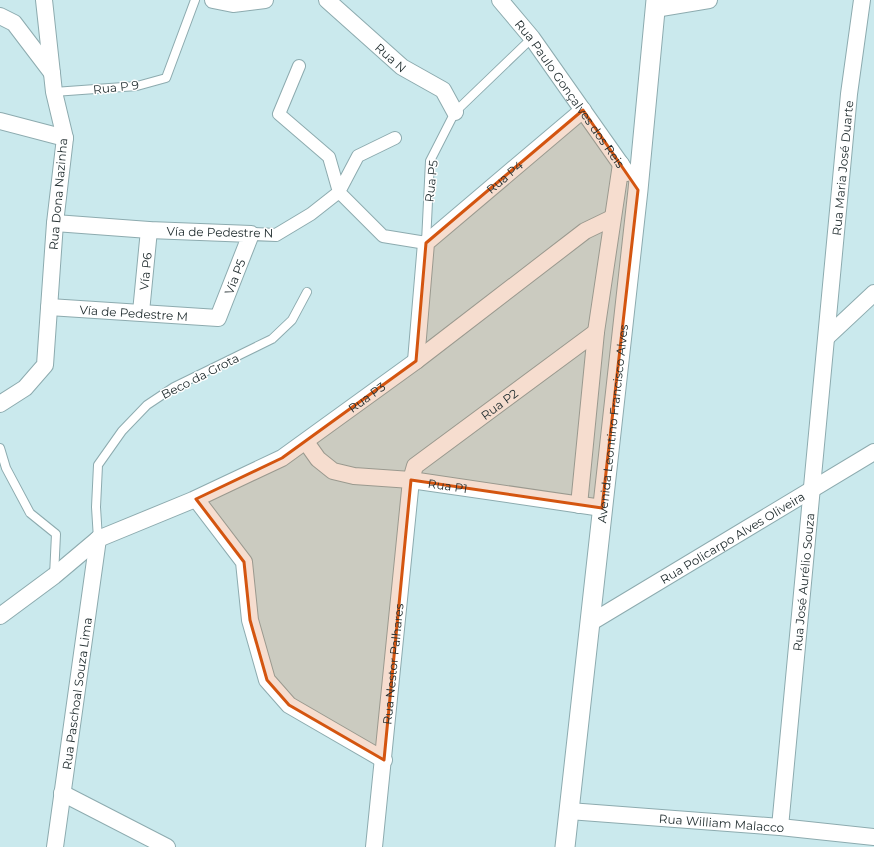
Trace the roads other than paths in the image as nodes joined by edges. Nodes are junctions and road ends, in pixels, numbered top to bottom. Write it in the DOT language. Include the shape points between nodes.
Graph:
graph roads {
  1 [pos="44,0"];
  2 [pos="195,0"];
  3 [pos="213,0"];
  4 [pos="266,0"];
  5 [pos="327,0"];
  6 [pos="500,0"];
  7 [pos="709,0"];
  8 [pos="862,0"];
  9 [pos="655,4"];
  10 [pos="0,16"];
  11 [pos="532,38"];
  12 [pos="299,66"];
  13 [pos="52,73"];
  14 [pos="54,92"];
  15 [pos="583,110"];
  16 [pos="455,112"];
  17 [pos="0,121"];
  18 [pos="65,138"];
  19 [pos="395,138"];
  20 [pos="621,164"];
  21 [pos="638,190"];
  22 [pos="339,192"];
  23 [pos="612,218"];
  24 [pos="55,223"];
  25 [pos="149,230"];
  26 [pos="251,234"];
  27 [pos="426,243"];
  28 [pos="307,292"];
  29 [pos="874,293"];
  30 [pos="49,307"];
  31 [pos="142,312"];
  32 [pos="218,318"];
  33 [pos="596,332"];
  34 [pos="828,337"];
  35 [pos="416,361"];
  36 [pos="0,404"];
  37 [pos="306,442"];
  38 [pos="0,448"];
  39 [pos="874,452"];
  40 [pos="411,480"];
  41 [pos="813,490"];
  42 [pos="196,499"];
  43 [pos="578,505"];
  44 [pos="602,508"];
  45 [pos="98,540"];
  46 [pos="54,576"];
  47 [pos="0,616"];
  48 [pos="590,623"];
  49 [pos="384,760"];
  50 [pos="62,793"];
  51 [pos="569,811"];
  52 [pos="780,827"];
  53 [pos="874,837"];
  54 [pos="56,847"];
  55 [pos="167,847"];
  56 [pos="374,847"];
  57 [pos="565,847"];
  1 -- 13 [label="street, Rua Dona Nazinha"];
  2 -- 14 [label="lane, Rua P 9" via="166,78 137,86"];
  3 -- 4 [label="street" via="233,4"];
  5 -- 16 [label="street, Rua N" via="402,67 443,90"];
  6 -- 11 [label="street, Rua Paulo Gonçalves dos Reis"];
  7 -- 9 [label="street"];
  8 -- 34 [label="street, Rua Maria José Duarte" via="849,94"];
  9 -- 21 [label="street, Avenida Leontino Francisco Alves"];
  10 -- 13 [label="street" via="14,23"];
  11 -- 15 [label="street, Rua Paulo Gonçalves dos Reis"];
  11 -- 16 [label="lane, Rua P5"];
  12 -- 22 [label="street" via="279,114 329,157"];
  13 -- 14 [label="street, Rua Dona Nazinha"];
  14 -- 18 [label="street, Rua Dona Nazinha"];
  15 -- 20 [label="street, Rua Paulo Gonçalves dos Reis"];
  15 -- 27 [label="street, Rua P4"];
  16 -- 27 [label="lane, Rua P5" via="430,161"];
  17 -- 18 [label="street"];
  18 -- 24 [label="street, Rua Dona Nazinha"];
  19 -- 22 [label="street" via="358,156"];
  20 -- 21 [label="street, Rua Paulo Gonçalves dos Reis"];
  20 -- 23 [label="street, Avenida Leontino Francisco Alves"];
  21 -- 44 [label="street, Avenida Leontino Francisco Alves"];
  22 -- 26 [label="street, Vía de Pedestre N" via="311,214 276,235"];
  22 -- 27 [label="street" via="383,236"];
  23 -- 33 [label="street, Avenida Leontino Francisco Alves"];
  23 -- 35 [label="street, Rua P3" via="585,231"];
  24 -- 25 [label="street, Vía de Pedestre N"];
  24 -- 30 [label="street, Rua Dona Nazinha"];
  25 -- 26 [label="street, Vía de Pedestre N"];
  25 -- 31 [label="street, Vía P6"];
  26 -- 32 [label="street, Vía P5"];
  27 -- 35 [label="street, Rua P5"];
  28 -- 45 [label="lane, Beco da Grota" via="292,320 272,339 174,387 147,405 122,431 98,465"];
  29 -- 34 [label="street"];
  30 -- 31 [label="street, Vía de Pedestre M"];
  30 -- 36 [label="street, Rua Dona Nazinha" via="45,365 25,388"];
  31 -- 32 [label="street, Vía de Pedestre M"];
  33 -- 40 [label="street, Rua P2" via="415,466"];
  33 -- 43 [label="street, Avenida Leontino Francisco Alves"];
  34 -- 41 [label="street, Rua José Aurélio Souza"];
  35 -- 37 [label="street, Rua P3"];
  37 -- 40 [label="street, Rua P1" via="318,459 333,471 354,476"];
  37 -- 42 [label="street, Rua P3" via="282,458"];
  38 -- 46 [label="lane" via="6,468 30,513 56,534"];
  39 -- 41 [label="street, Rua Policarpo Alves Oliveira"];
  40 -- 43 [label="street, Rua P1"];
  40 -- 49 [label="street, Rua Nestor Palhares"];
  41 -- 48 [label="street, Rua Policarpo Alves Oliveira"];
  41 -- 52 [label="street, Rua José Aurélio Souza"];
  42 -- 45 [label="street, Rua P3"];
  42 -- 49 [label="street" via="244,562 250,620 267,680 289,705"];
  43 -- 44 [label="street, Rua P1"];
  44 -- 48 [label="street, Avenida Leontino Francisco Alves"];
  45 -- 46 [label="street, Rua P3"];
  45 -- 50 [label="street, Rua Paschoal Souza Lima"];
  46 -- 47 [label="street, Rua P3"];
  48 -- 51 [label="street, Avenida Leontino Francisco Alves"];
  49 -- 56 [label="street, Rua Nestor Palhares"];
  50 -- 54 [label="street, Rua Paschoal Souza Lima"];
  50 -- 55 [label="street"];
  51 -- 52 [label="street, Rua William Malacco"];
  51 -- 57 [label="street, Avenida Leontino Francisco Alves"];
  52 -- 53 [label="street, Rua William Malacco"];
}
